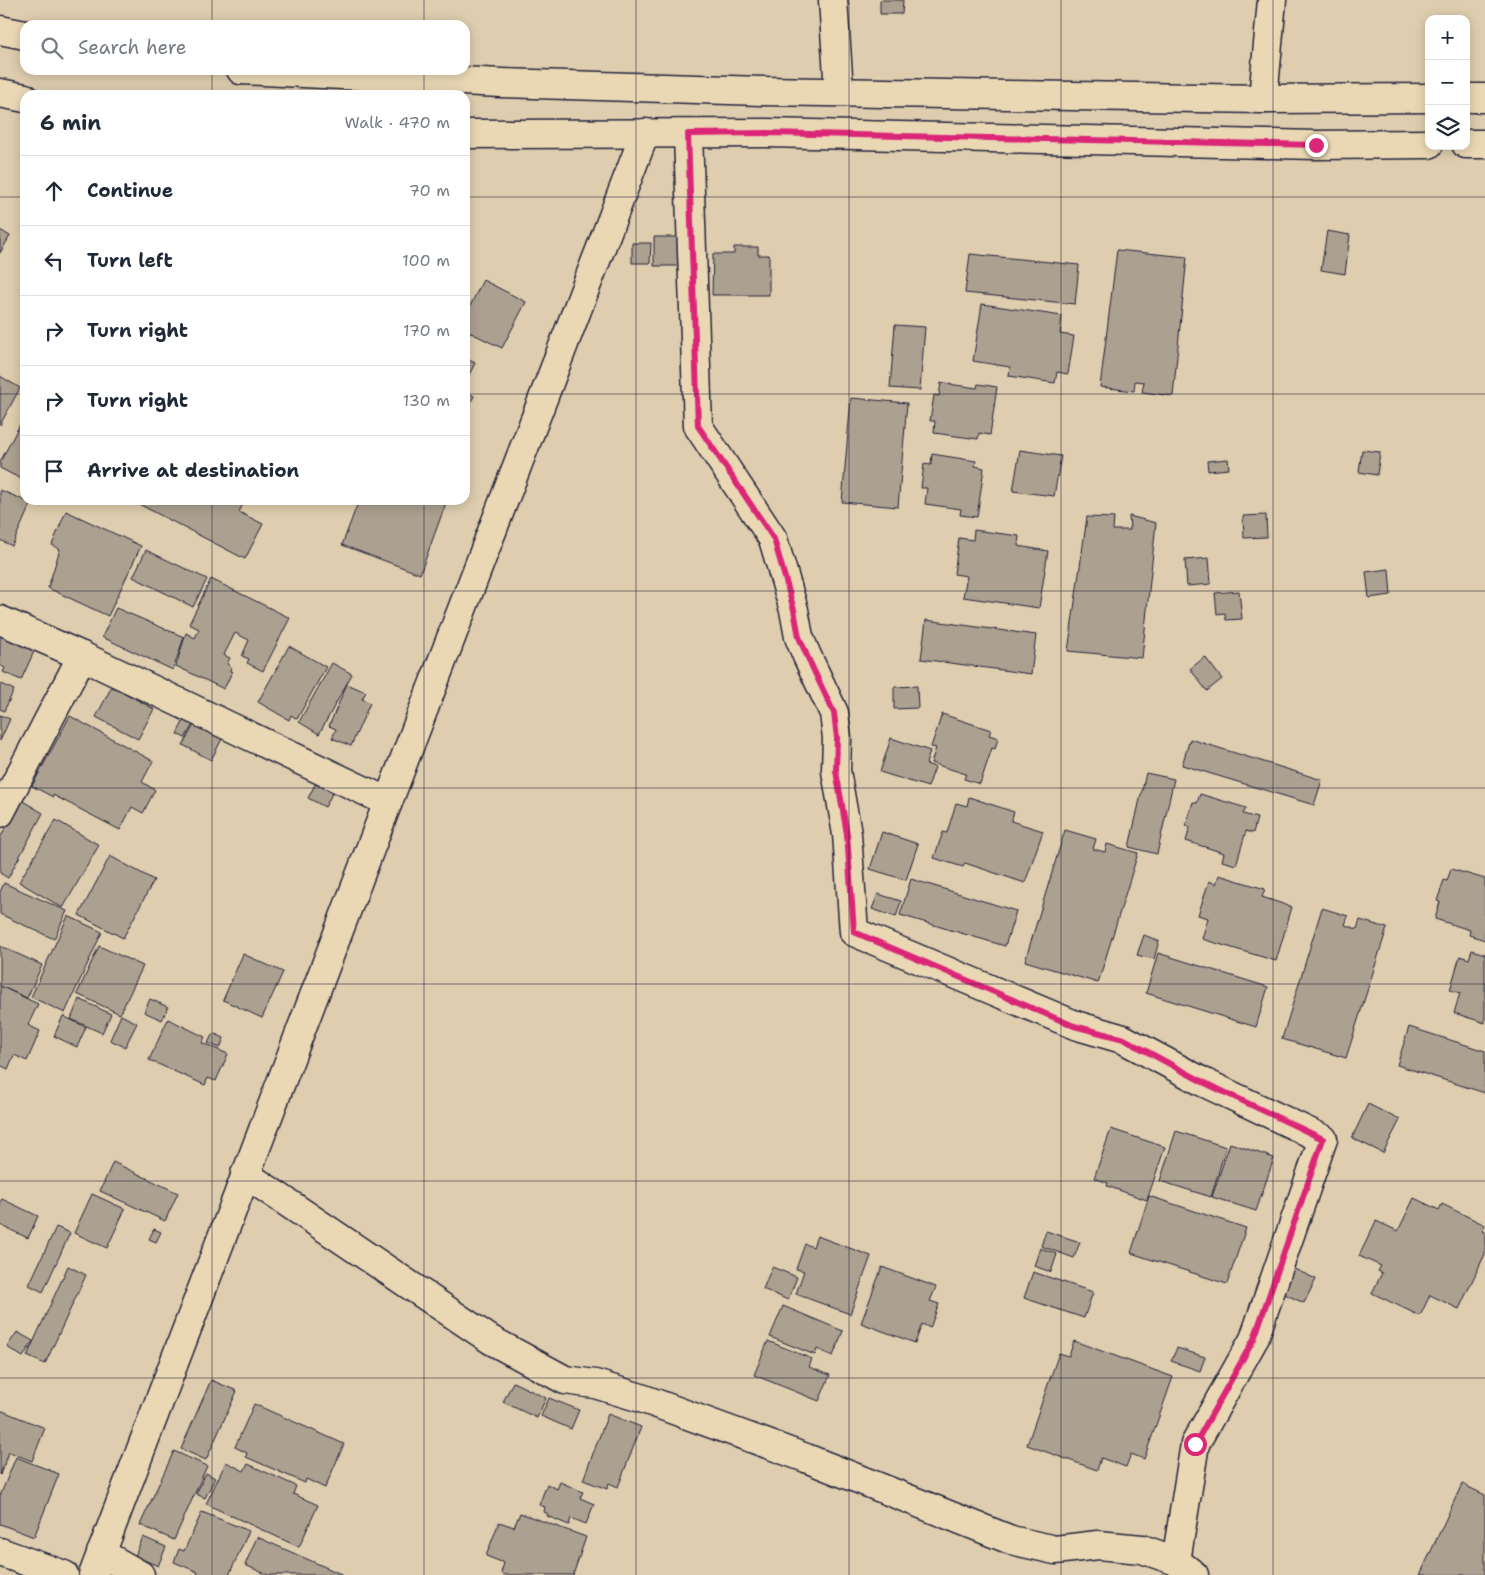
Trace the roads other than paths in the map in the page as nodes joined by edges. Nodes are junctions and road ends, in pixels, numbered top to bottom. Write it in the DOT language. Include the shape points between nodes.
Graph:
graph roads {
  1 [pos="833,0"];
  2 [pos="1272,0"];
  3 [pos="0,30"];
  4 [pos="20,34"];
  5 [pos="334,75"];
  6 [pos="838,91"];
  7 [pos="0,93"];
  8 [pos="20,97"];
  9 [pos="1425,98"];
  10 [pos="1470,98"];
  11 [pos="1485,98"];
  12 [pos="1263,99"];
  13 [pos="645,133"];
  14 [pos="470,134"];
  15 [pos="688,134"];
  16 [pos="1425,144"];
  17 [pos="1470,144"];
  18 [pos="1485,144"];
  19 [pos="0,620"];
  20 [pos="82,656"];
  21 [pos="388,802"];
  22 [pos="0,813"];
  23 [pos="245,1174"];
  24 [pos="0,1552"];
  25 [pos="97,1564"];
  26 [pos="1185,1568"];
  27 [pos="64,1575"];
  28 [pos="140,1575"];
  1 -- 6 [label="street"];
  2 -- 12 [label="street"];
  3 -- 4 [label="street"];
  5 -- 6 [label="street" via="501,84"];
  6 -- 12 [label="street"];
  7 -- 8 [label="street"];
  9 -- 12 [label="street"];
  10 -- 11 [label="street"];
  13 -- 14 [label="street"];
  13 -- 15 [label="street"];
  13 -- 21 [label="street"];
  15 -- 16 [label="street"];
  15 -- 26 [label="street" via="698,426 774,539 799,637 834,713 836,771 847,834 854,932 1074,1026 1124,1039 1203,1082 1323,1139 1254,1339 1195,1444"];
  17 -- 18 [label="street"];
  19 -- 20 [label="street"];
  20 -- 21 [label="street"];
  20 -- 22 [label="street"];
  21 -- 23 [label="street"];
  23 -- 25 [label="street"];
  23 -- 26 [label="street" via="491,1340 565,1380 595,1384 641,1398 797,1454 1012,1540 1055,1550 1098,1546 1142,1549"];
  24 -- 27 [label="street"];
  25 -- 28 [label="street"];
}
